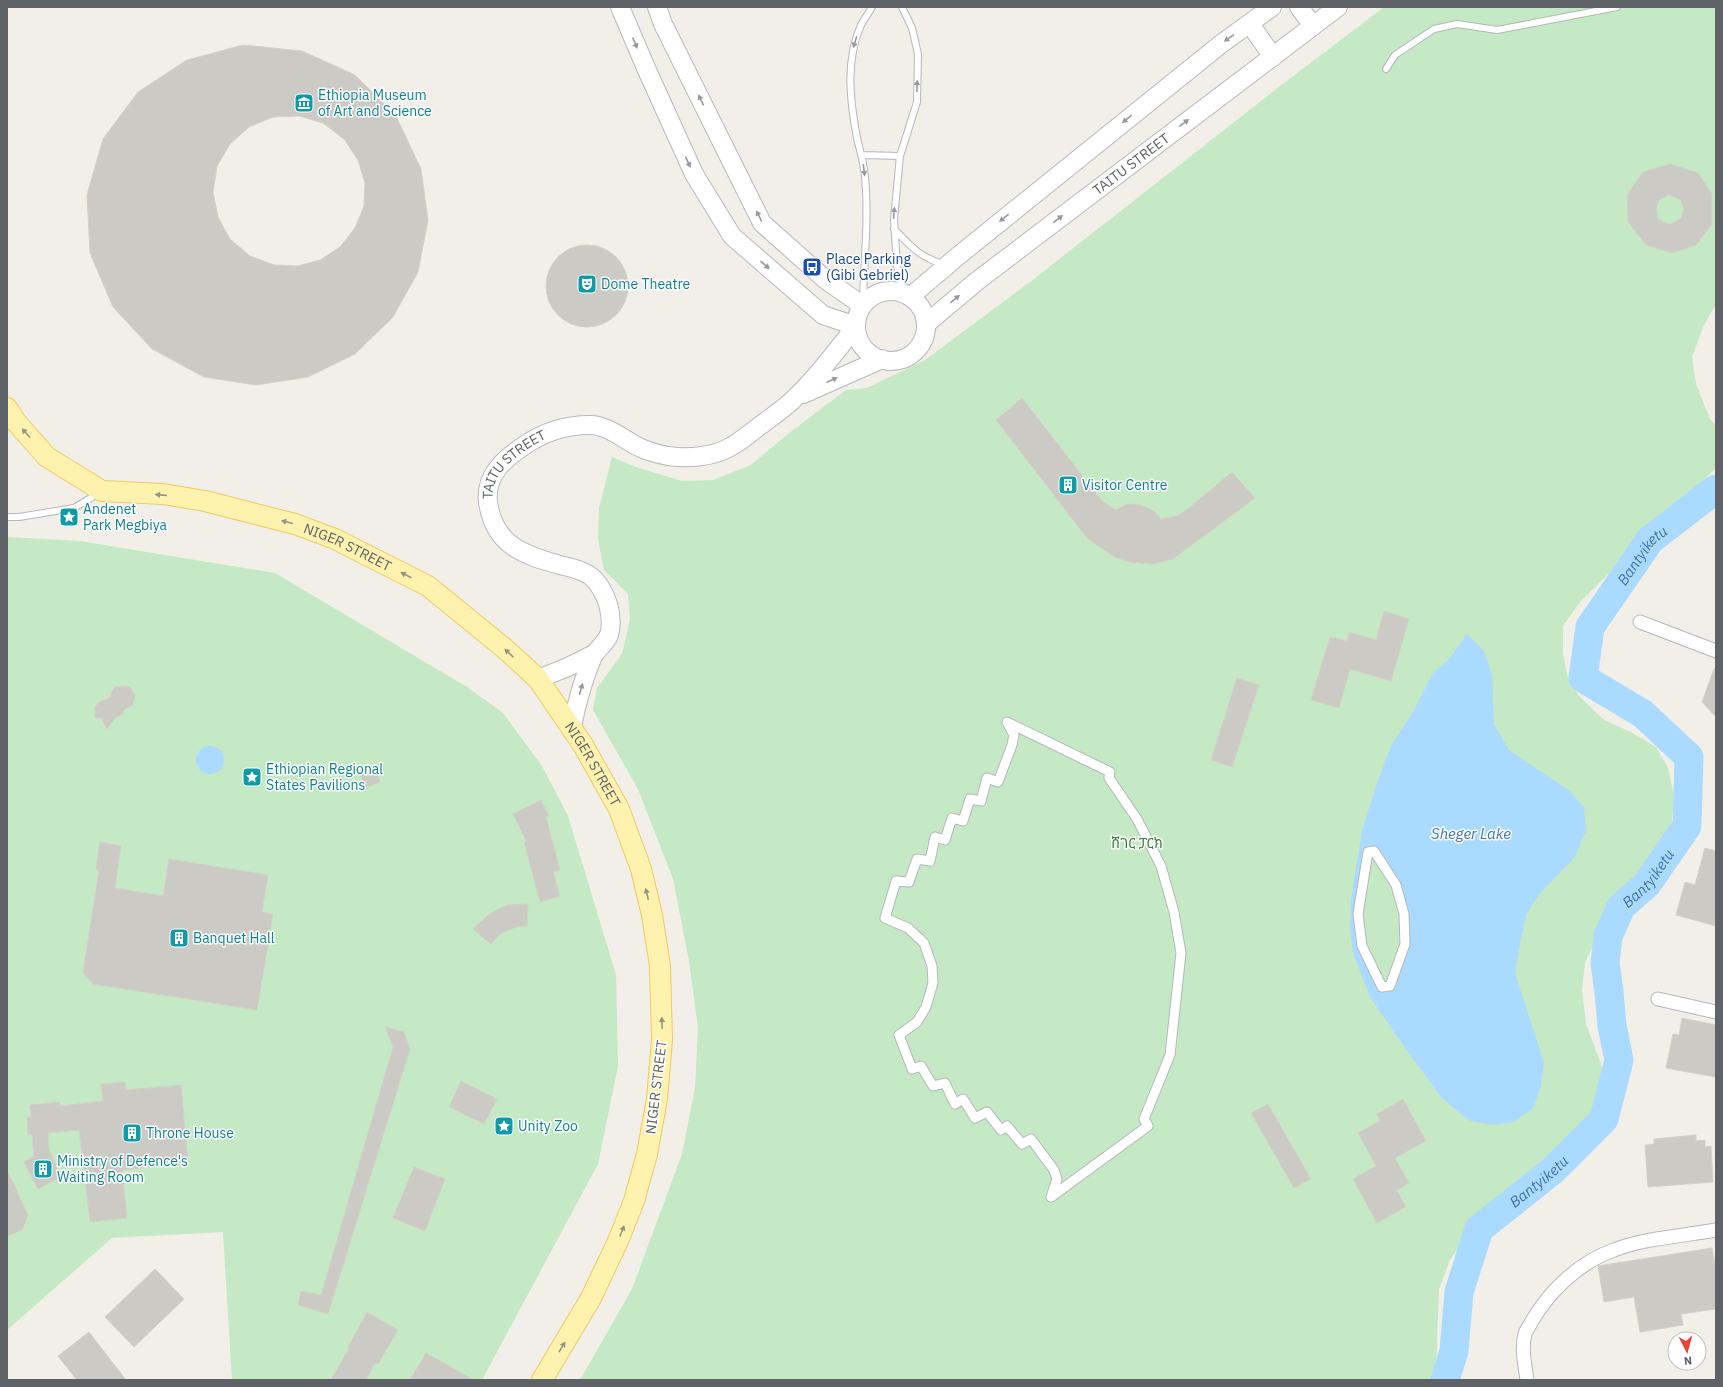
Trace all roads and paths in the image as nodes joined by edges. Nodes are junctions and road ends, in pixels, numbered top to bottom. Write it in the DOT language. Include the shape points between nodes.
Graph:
graph roads {
  1 [pos="620,7"];
  2 [pos="657,7"];
  3 [pos="872,7"];
  4 [pos="902,7"];
  5 [pos="1272,7"];
  6 [pos="1299,7"];
  7 [pos="1338,7"];
  8 [pos="1617,7"];
  9 [pos="1250,24"];
  10 [pos="1313,26"];
  11 [pos="1273,57"];
  12 [pos="1386,69"];
  13 [pos="862,155"];
  14 [pos="900,156"];
  15 [pos="894,229"];
  16 [pos="946,266"];
  17 [pos="907,295"];
  18 [pos="862,305"];
  19 [pos="926,324"];
  20 [pos="856,326"];
  21 [pos="882,359"];
  22 [pos="797,396"];
  23 [pos="7,408"];
  24 [pos="102,491"];
  25 [pos="7,517"];
  26 [pos="1640,622"];
  27 [pos="1716,651"];
  28 [pos="594,654"];
  29 [pos="538,679"];
  30 [pos="572,726"];
  31 [pos="1390,986"];
  32 [pos="1658,999"];
  33 [pos="1716,1012"];
  34 [pos="1051,1197"];
  35 [pos="1716,1230"];
  36 [pos="542,1380"];
  37 [pos="1527,1380"];
  1 -- 20 [label="main road, one-way" via="694,174 732,236 823,315"];
  18 -- 2 [label="main road, one-way" via="826,280 762,223 663,24"];
  3 -- 13 [label="lane, one-way" via="861,24 850,62 851,103"];
  14 -- 4 [label="lane, one-way" via="917,102 918,54 912,28"];
  5 -- 9 [label="main road"];
  6 -- 10 [label="main road"];
  7 -- 10 [label="main road, TAITU STREET"];
  8 -- 12 [label="lane" via="1497,30 1457,24 1434,29 1395,55"];
  9 -- 11 [label="main road"];
  9 -- 16 [label="main road, one-way" via="1221,44"];
  10 -- 11 [label="main road, TAITU STREET"];
  19 -- 11 [label="main road, TAITU STREET, one-way" via="977,281"];
  13 -- 14 [label="lane"];
  13 -- 18 [label="lane, one-way" via="866,209"];
  15 -- 14 [label="lane, one-way"];
  15 -- 16 [label="lane" via="911,248 927,259"];
  15 -- 17 [label="lane" via="897,266"];
  16 -- 17 [label="main road"];
  17 -- 18 [label="main road" via="892,291 881,292"];
  17 -- 19 [label="main road" via="919,305"];
  18 -- 20 [label="main road"];
  19 -- 21 [label="main road" via="921,343 914,352 904,358"];
  20 -- 21 [label="main road" via="863,347"];
  20 -- 22 [label="main road"];
  22 -- 21 [label="main road, one-way"];
  22 -- 28 [label="main road, TAITU STREET" via="732,447 712,454 692,457 671,456 638,447 594,425 576,425 542,434 497,467 491,478 487,496 490,517 500,535 511,546 528,555 589,575 601,589 608,604 609,634"];
  24 -- 23 [label="main road, NIGER STREET, one-way" via="47,457"];
  24 -- 25 [label="lane" via="74,508"];
  29 -- 24 [label="main road, NIGER STREET, one-way" via="428,586 335,539 295,524 205,501 163,494"];
  26 -- 27 [label="street"];
  28 -- 29 [label="main road"];
  30 -- 28 [label="main road, TAITU STREET, one-way" via="581,686"];
  29 -- 30 [label="main road, NIGER STREET"];
  36 -- 30 [label="main road, NIGER STREET, one-way" via="591,1298 634,1200 647,1154 657,1099 662,1040 660,966 652,915 641,870 619,809"];
  31 -- 31 [label="street" via="1405,944 1404,914 1396,885 1374,851 1368,852 1361,889 1359,920 1362,946 1382,987"];
  32 -- 33 [label="street"];
  34 -- 34 [label="street" via="1148,1126 1144,1119 1170,1055 1181,953 1174,912 1161,866 1137,819 1109,778 1110,772 1006,722 1014,735 998,782 988,778 981,801 970,799 963,821 952,818 946,840 935,837 930,861 917,859 909,882 896,881 885,918 908,928 924,943 932,966 933,983 926,1007 917,1022 899,1035 912,1069 921,1066 933,1086 945,1083 955,1104 964,1099 975,1118 987,1112 1001,1130 1007,1126 1022,1144 1031,1140 1054,1170 1057,1179"];
  35 -- 37 [label="street" via="1613,1250 1577,1269 1538,1311 1525,1334 1523,1355"];
}
